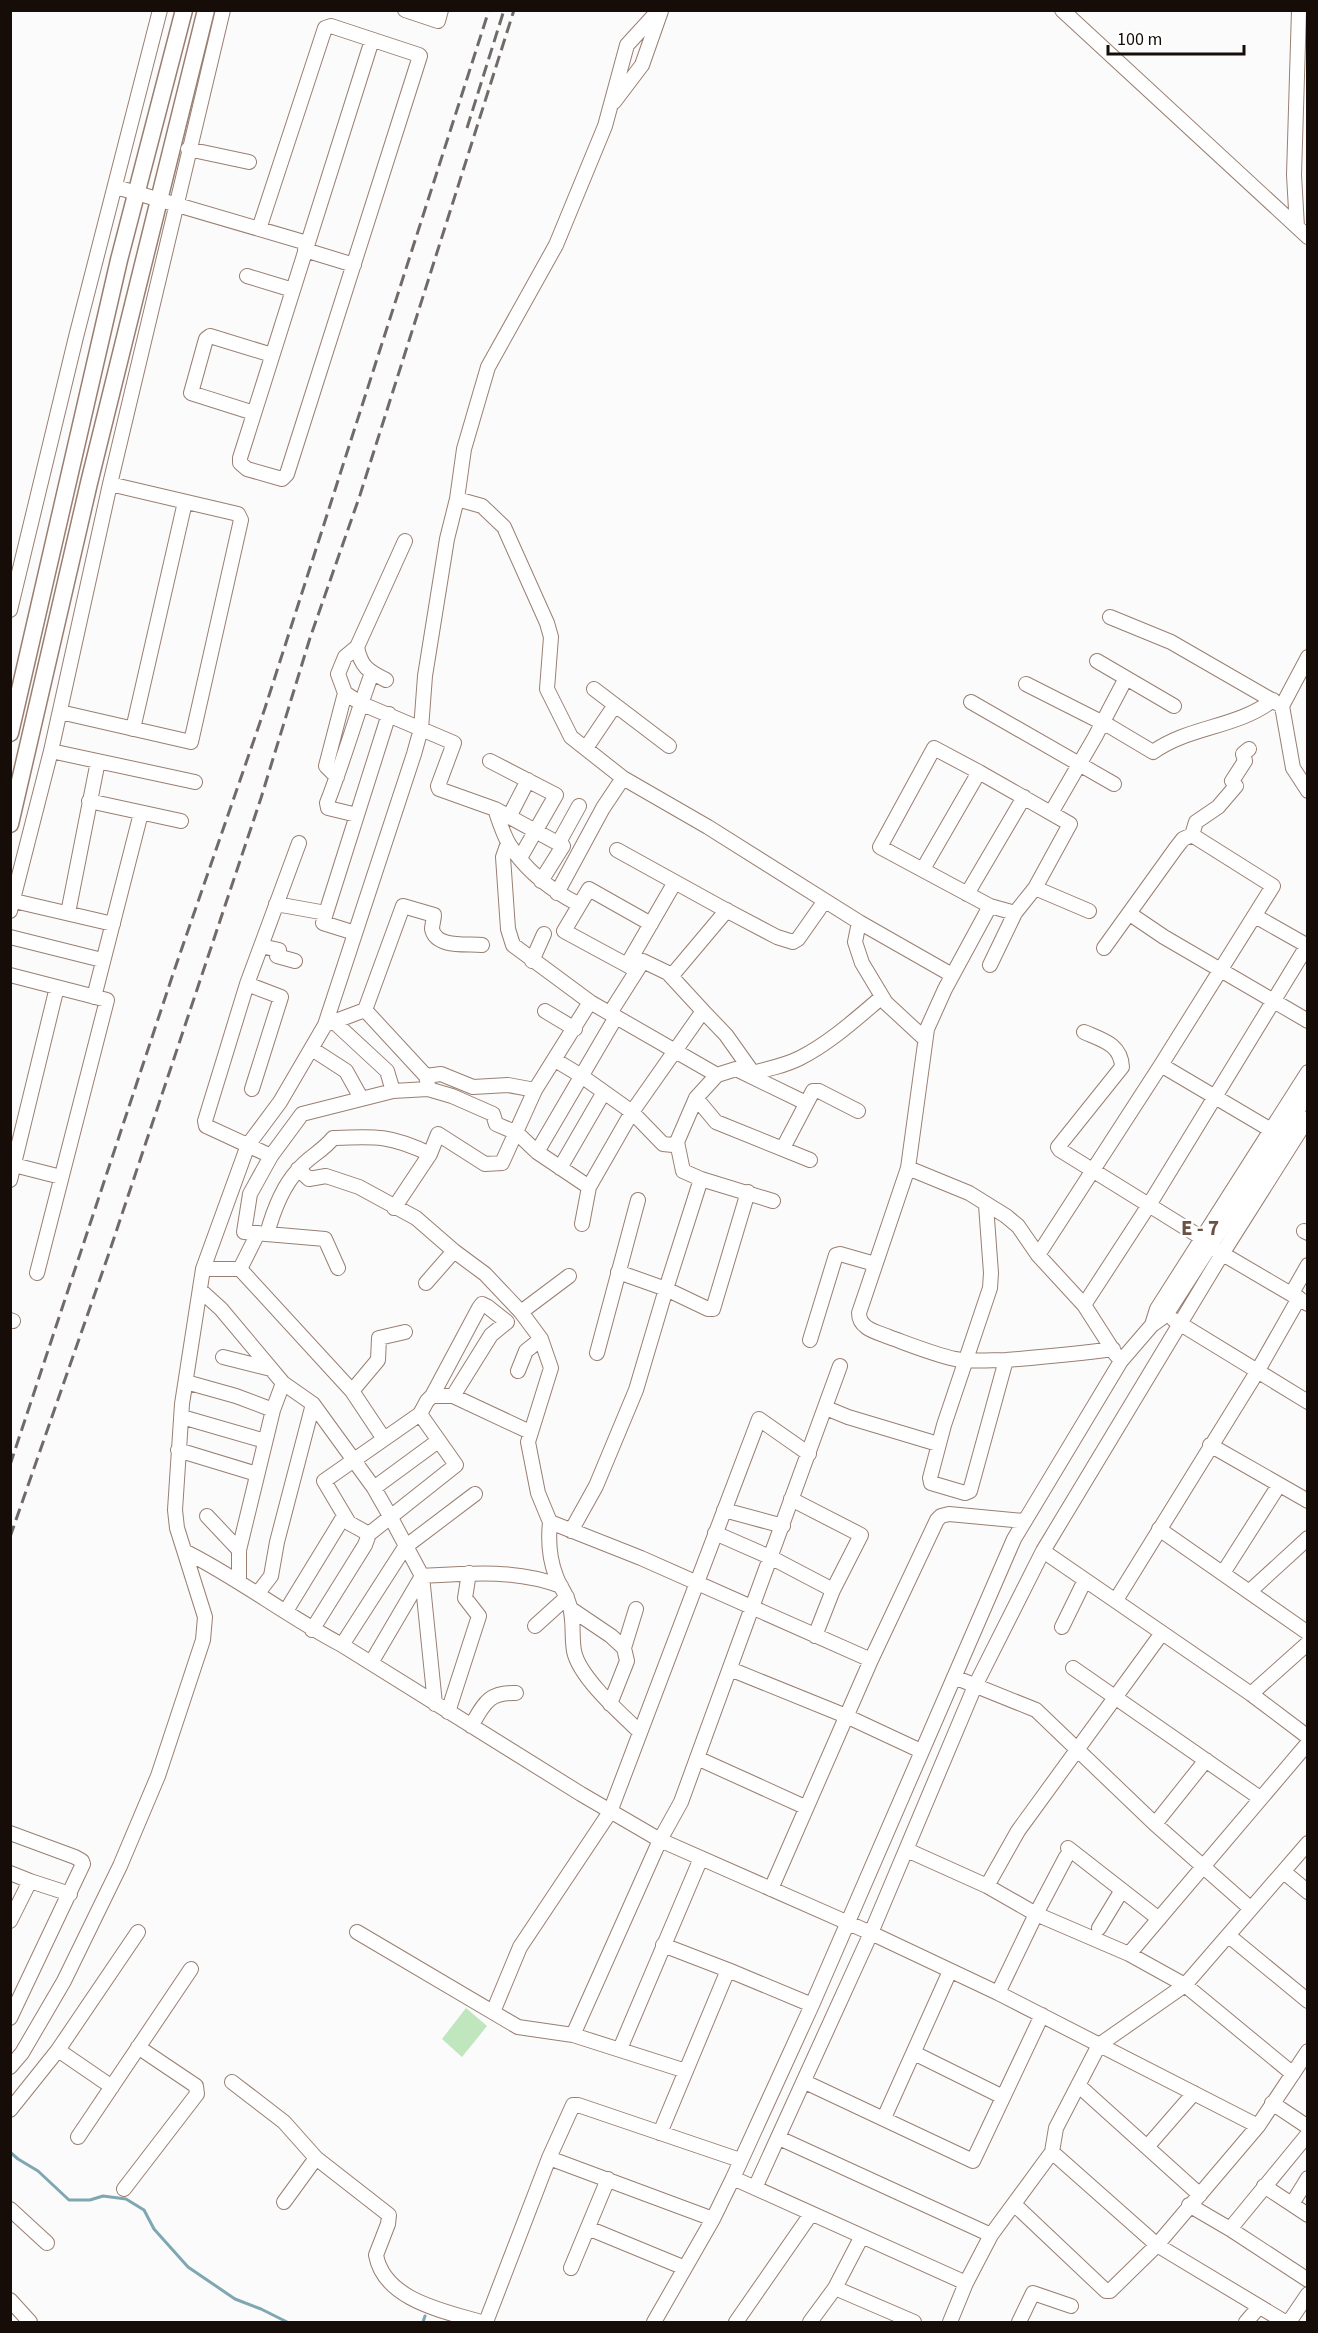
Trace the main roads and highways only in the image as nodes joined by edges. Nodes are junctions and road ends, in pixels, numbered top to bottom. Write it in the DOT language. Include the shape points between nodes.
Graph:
graph roads {
  1 [pos="184,10"];
  2 [pos="206,10"];
  3 [pos="10,733"];
  4 [pos="10,824"];
  1 -- 3 [label="main road" via="68,477"];
  2 -- 4 [label="main road" via="89,483"];
}
